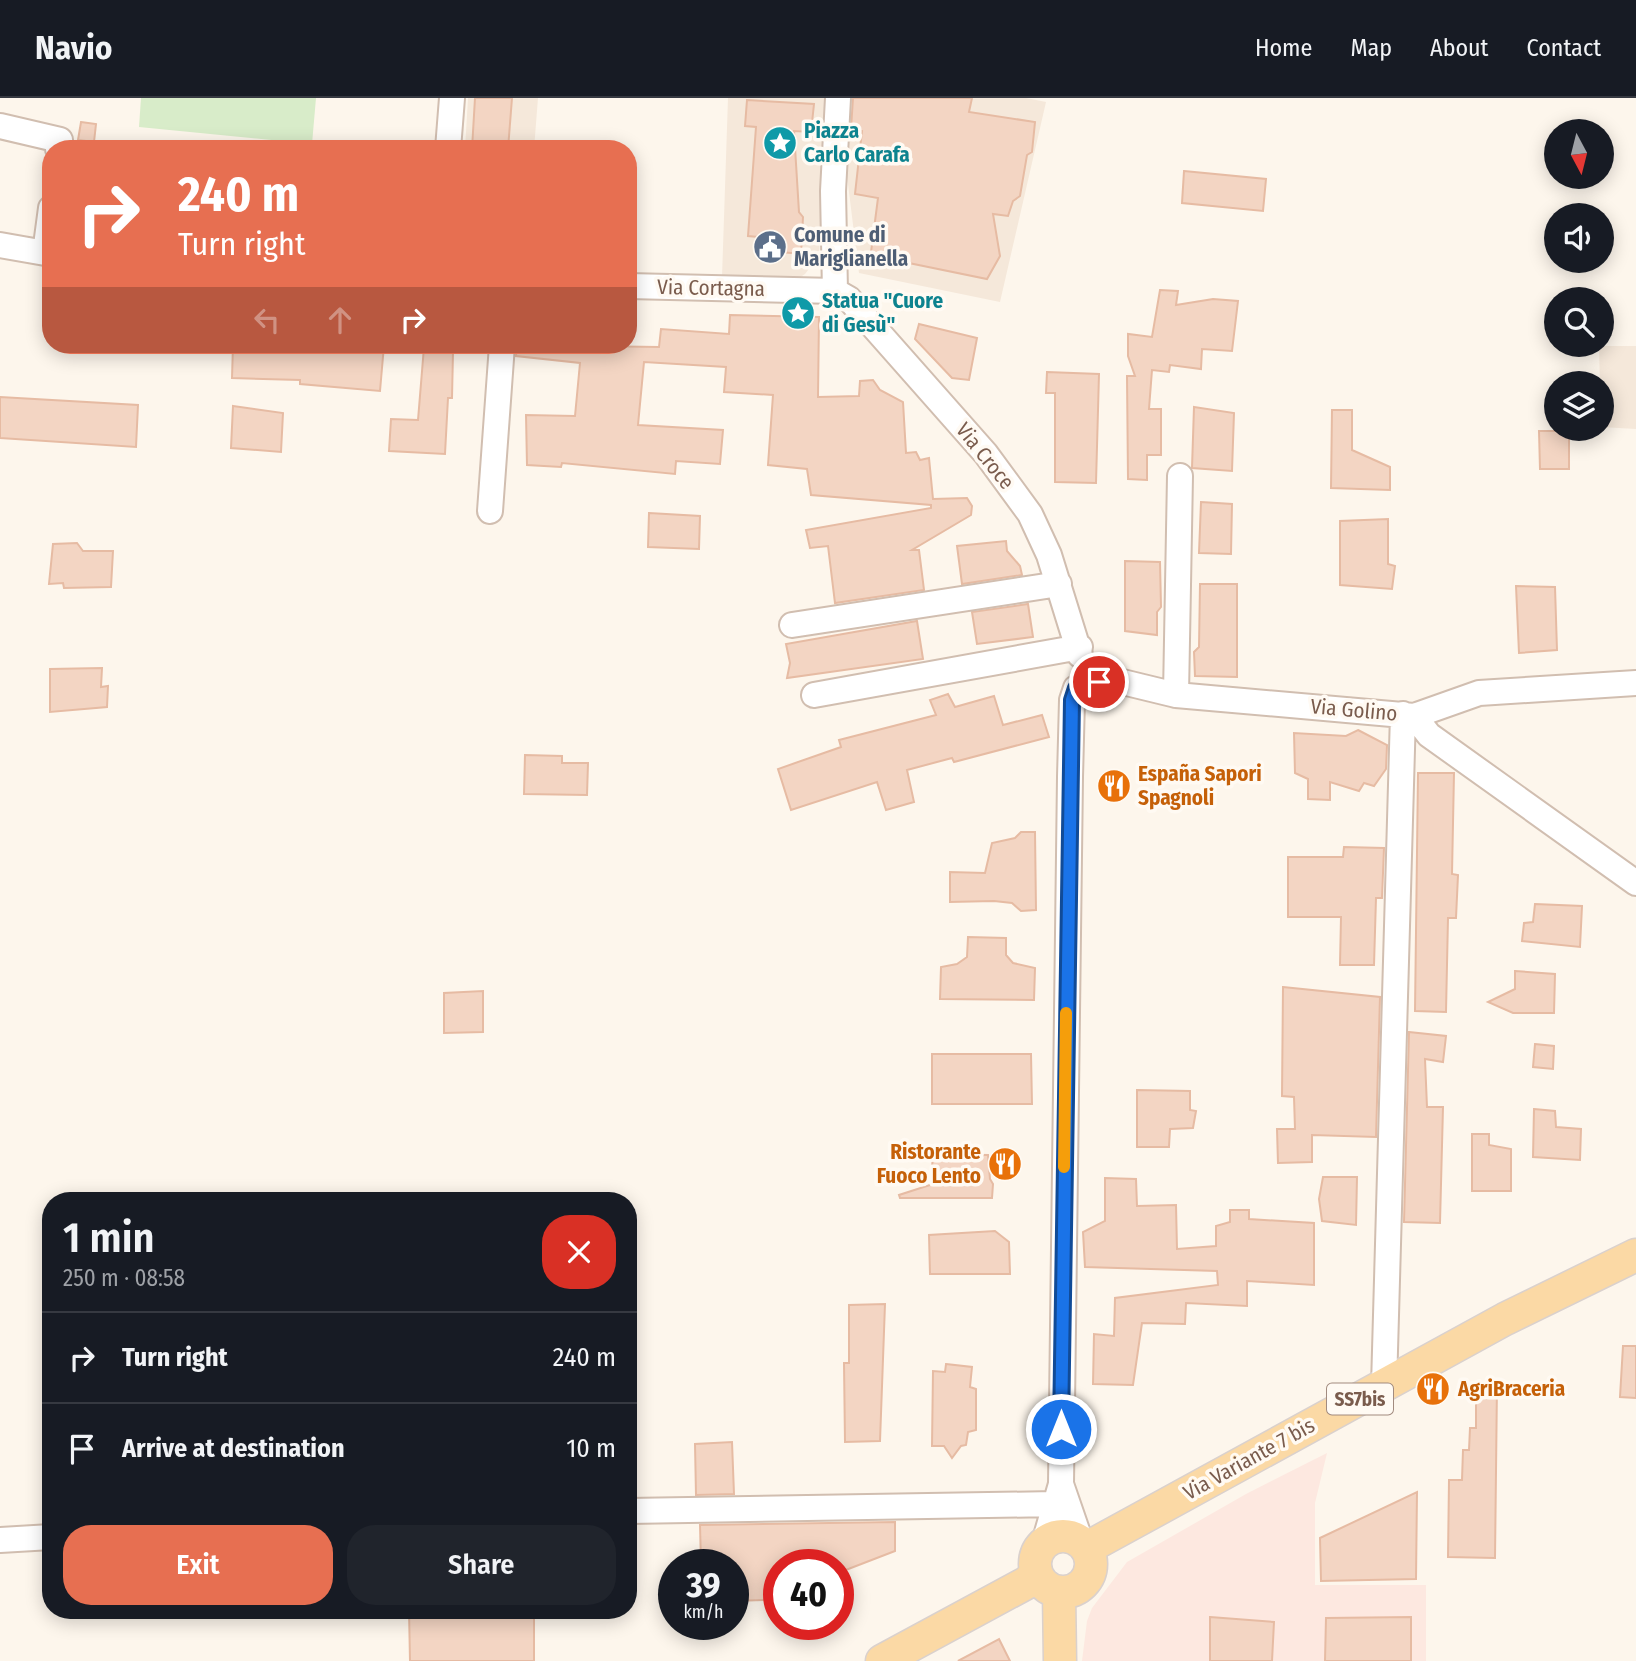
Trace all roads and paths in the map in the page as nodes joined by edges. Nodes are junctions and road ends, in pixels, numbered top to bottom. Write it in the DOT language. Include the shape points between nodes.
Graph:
graph roads {
  1 [pos="452,98"];
  2 [pos="838,98"];
  3 [pos="0,126"];
  4 [pos="60,140"];
  5 [pos="449,140"];
  6 [pos="0,245"];
  7 [pos="42,253"];
  8 [pos="637,286"];
  9 [pos="835,290"];
  10 [pos="501,354"];
  11 [pos="1180,475"];
  12 [pos="490,511"];
  13 [pos="1059,584"];
  14 [pos="792,625"];
  15 [pos="1080,651"];
  16 [pos="1102,677"];
  17 [pos="1636,683"];
  18 [pos="1076,688"];
  19 [pos="814,695"];
  20 [pos="1176,695"];
  21 [pos="1408,715"];
  22 [pos="1636,883"];
  23 [pos="1636,1255"];
  24 [pos="1384,1386"];
  25 [pos="1058,1494"];
  26 [pos="637,1511"];
  27 [pos="42,1538"];
  28 [pos="0,1540"];
  29 [pos="1044,1543"];
  30 [pos="1084,1545"];
  31 [pos="1047,1583"];
  32 [pos="882,1661"];
  33 [pos="1060,1661"];
  1 -- 5 [label="street"];
  2 -- 9 [label="street" via="833,191"];
  3 -- 4 [label="street"];
  6 -- 7 [label="street"];
  8 -- 9 [label="street, Via Cortagna"];
  9 -- 13 [label="street, Via Croce" via="860,311 1009,484 1030,514"];
  10 -- 12 [label="street"];
  11 -- 20 [label="street"];
  13 -- 14 [label="street"];
  13 -- 15 [label="street, Via Croce"];
  15 -- 16 [label="street" via="1097,660"];
  15 -- 18 [label="street" via="1067,670"];
  15 -- 19 [label="street"];
  16 -- 18 [label="street" via="1092,688"];
  16 -- 20 [label="street, Via Golino"];
  17 -- 21 [label="street" via="1479,693"];
  18 -- 25 [label="street" via="1072,700"];
  20 -- 21 [label="street, Via Golino"];
  21 -- 22 [label="street, Via Golino" via="1429,735"];
  21 -- 24 [label="street"];
  23 -- 24 [label="main road, Via Variante 7 bis / SS7bis" via="1505,1319"];
  24 -- 30 [label="main road, Via Variante 7 bis / SS7bis"];
  25 -- 26 [label="street"];
  25 -- 29 [label="street"];
  25 -- 30 [label="street"];
  27 -- 28 [label="street"];
  29 -- 30 [label="main road" via="1066,1536"];
  29 -- 31 [label="main road" via="1035,1557"];
  30 -- 31 [label="main road" via="1091,1566 1084,1583 1068,1592"];
  31 -- 32 [label="main road" via="1028,1582"];
  31 -- 33 [label="main road"];
}
